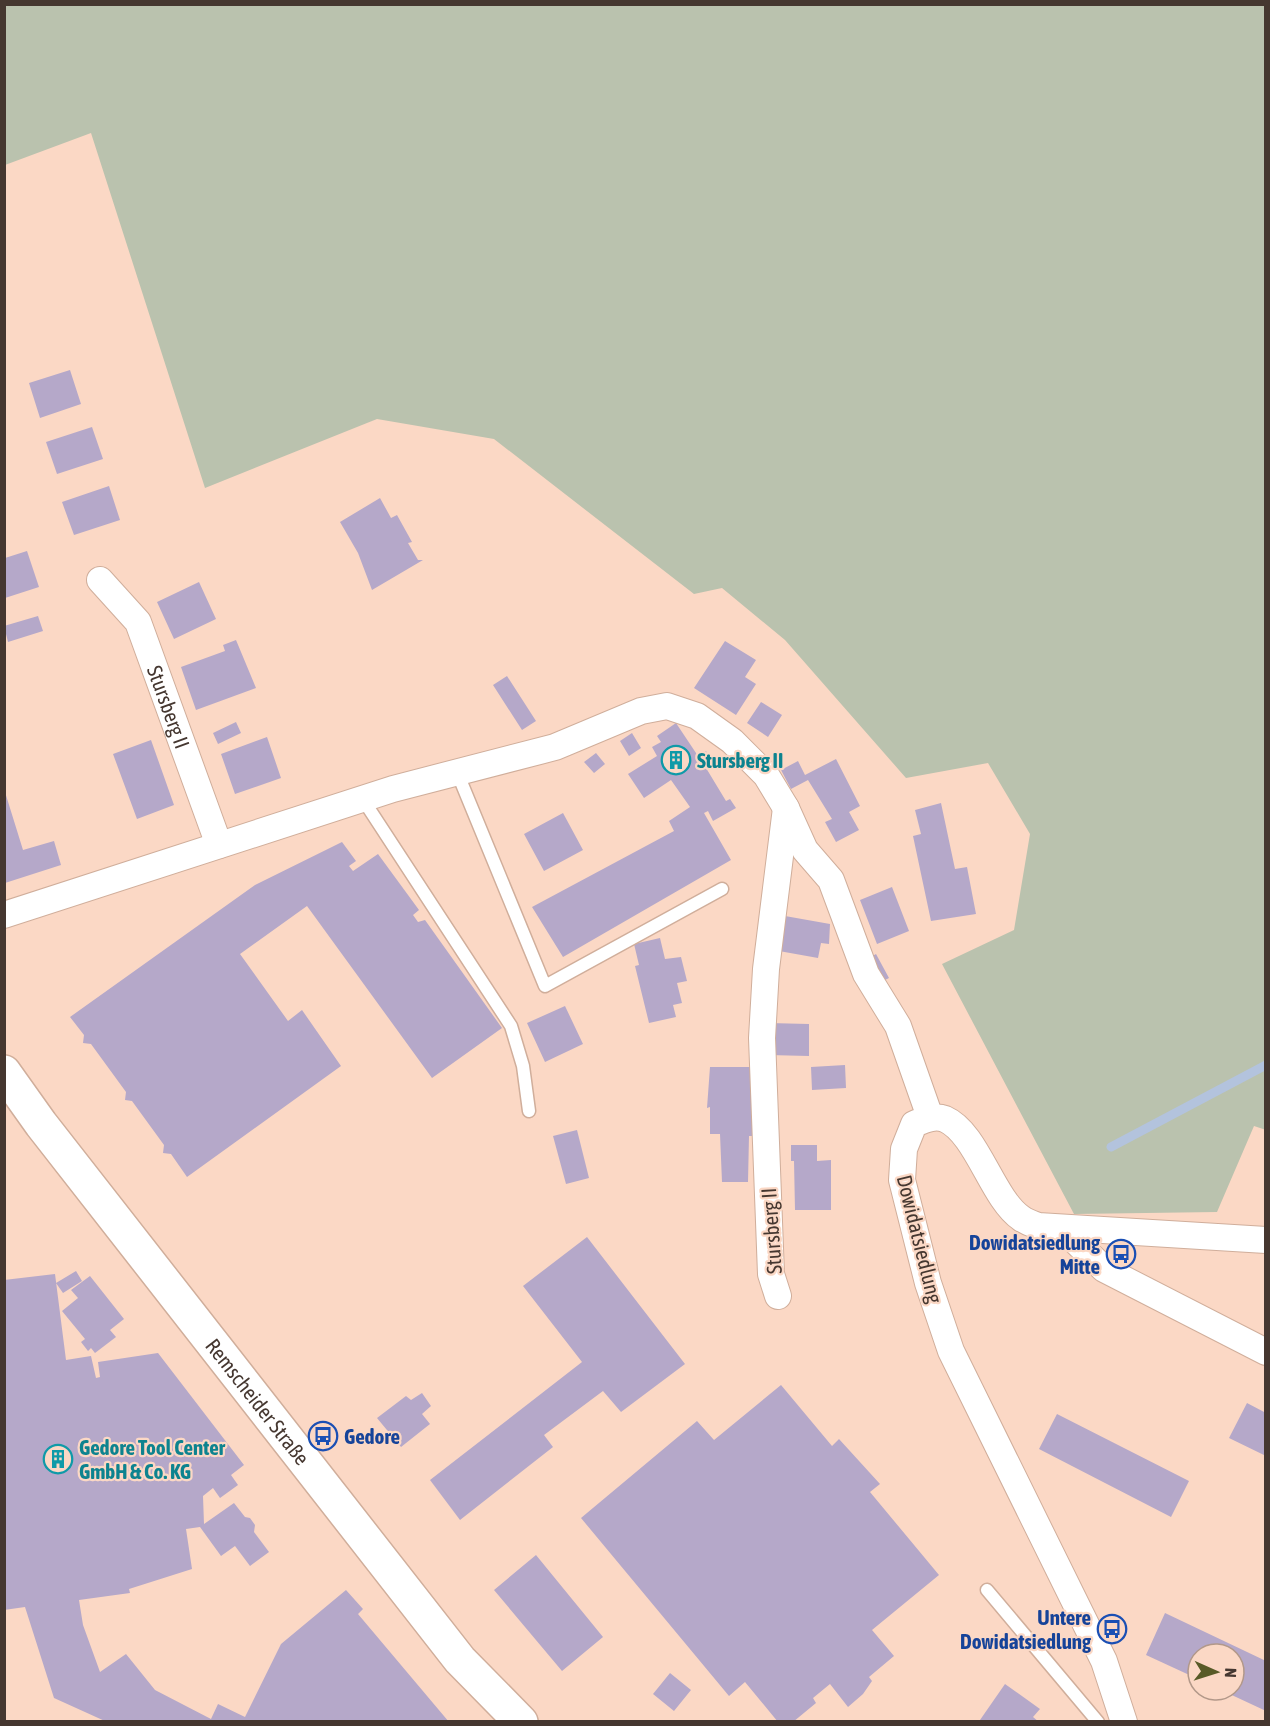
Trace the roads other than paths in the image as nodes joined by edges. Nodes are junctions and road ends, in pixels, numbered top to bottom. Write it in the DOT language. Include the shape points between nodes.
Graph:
graph roads {
  1 [pos="100,580"];
  2 [pos="457,772"];
  3 [pos="362,798"];
  4 [pos="786,808"];
  5 [pos="219,845"];
  6 [pos="722,889"];
  7 [pos="4,915"];
  8 [pos="4,1072"];
  9 [pos="529,1111"];
  10 [pos="930,1117"];
  11 [pos="1063,1229"];
  12 [pos="1266,1240"];
  13 [pos="778,1296"];
  14 [pos="1266,1352"];
  15 [pos="987,1590"];
  16 [pos="521,1722"];
  17 [pos="1098,1722"];
  18 [pos="1124,1722"];
  1 -- 5 [label="street, Stursberg II" via="138,622"];
  2 -- 3 [label="street"];
  2 -- 4 [label="street" via="555,747 641,711 667,706 697,716 732,741 766,776"];
  2 -- 6 [label="lane" via="545,987"];
  3 -- 5 [label="street"];
  3 -- 9 [label="lane" via="511,1026 523,1066"];
  4 -- 10 [label="street" via="805,850 831,880 866,974 898,1026"];
  4 -- 13 [label="street, Stursberg II" via="766,969 762,1038 771,1274"];
  5 -- 7 [label="street"];
  8 -- 16 [label="main road, Remscheider Straße" via="460,1660"];
  10 -- 11 [label="street" via="945,1119 960,1130 1020,1218 1038,1226"];
  10 -- 18 [label="street, Dowidatsiedlung" via="914,1124 904,1149 902,1180 928,1283 951,1351 1104,1661"];
  11 -- 12 [label="street"];
  11 -- 14 [label="street" via="1104,1269"];
  15 -- 17 [label="lane"];
}
